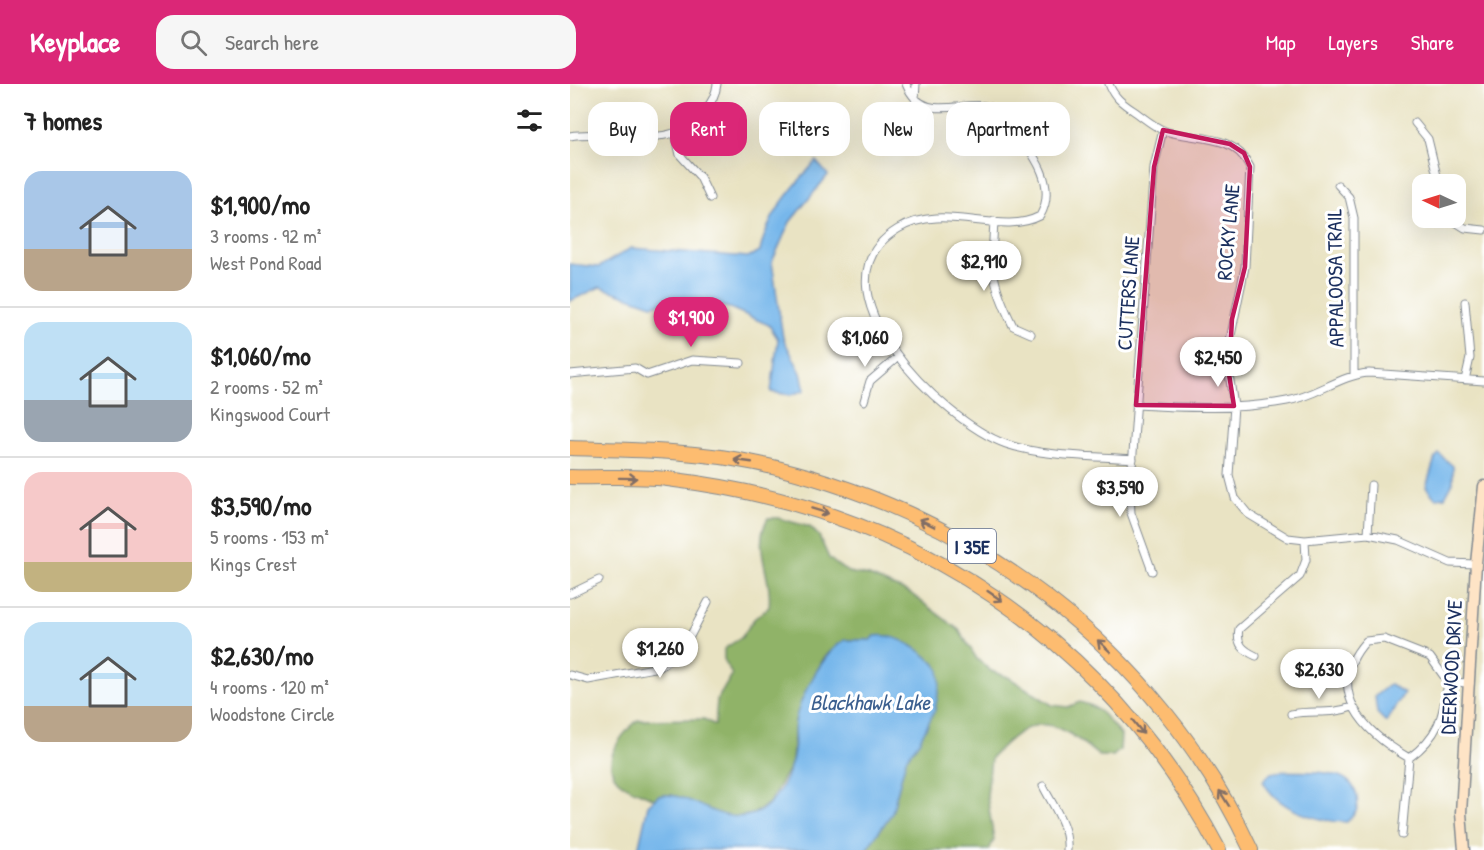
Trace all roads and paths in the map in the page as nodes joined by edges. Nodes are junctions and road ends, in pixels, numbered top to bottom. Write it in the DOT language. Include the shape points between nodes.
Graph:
graph roads {
  1 [pos="717,84"];
  2 [pos="906,84"];
  3 [pos="916,84"];
  4 [pos="1109,84"];
  5 [pos="915,99"];
  6 [pos="709,102"];
  7 [pos="1415,123"];
  8 [pos="1163,130"];
  9 [pos="670,134"];
  10 [pos="570,136"];
  11 [pos="681,156"];
  12 [pos="1437,174"];
  13 [pos="1338,185"];
  14 [pos="710,198"];
  15 [pos="994,221"];
  16 [pos="1465,228"];
  17 [pos="1484,230"];
  18 [pos="1465,302"];
  19 [pos="1031,334"];
  20 [pos="898,357"];
  21 [pos="741,363"];
  22 [pos="1354,374"];
  23 [pos="570,375"];
  24 [pos="1465,380"];
  25 [pos="1484,381"];
  26 [pos="864,401"];
  27 [pos="1136,405"];
  28 [pos="1234,406"];
  29 [pos="570,448"];
  30 [pos="1132,459"];
  31 [pos="570,477"];
  32 [pos="1371,485"];
  33 [pos="1484,486"];
  34 [pos="1368,534"];
  35 [pos="1305,540"];
  36 [pos="1476,564"];
  37 [pos="1152,571"];
  38 [pos="599,579"];
  39 [pos="570,594"];
  40 [pos="708,602"];
  41 [pos="1256,656"];
  42 [pos="570,675"];
  43 [pos="1448,682"];
  44 [pos="1470,683"];
  45 [pos="1352,708"];
  46 [pos="1291,714"];
  47 [pos="1409,758"];
  48 [pos="1042,786"];
  49 [pos="1402,835"];
  50 [pos="1067,850"];
  51 [pos="1219,850"];
  52 [pos="1251,850"];
  53 [pos="1464,850"];
  1 -- 6 [label="street"];
  2 -- 5 [label="street"];
  3 -- 5 [label="street"];
  4 -- 8 [label="street, ROCKY LANE" via="1122,103"];
  5 -- 15 [label="street" via="934,108 997,108 1041,169 1048,194 1040,216 1027,223"];
  7 -- 12 [label="street" via="1428,139"];
  8 -- 27 [label="street, CUTTERS LANE" via="1154,167"];
  8 -- 28 [label="street, ROCKY LANE" via="1230,144 1244,153 1250,167 1245,267 1229,345"];
  9 -- 10 [label="street"];
  11 -- 14 [label="street" via="700,177"];
  13 -- 22 [label="street, APPALOOSA TRAIL" via="1350,197 1354,218"];
  15 -- 19 [label="street" via="991,264 996,291 1013,326"];
  15 -- 20 [label="street" via="921,219 897,230 877,249 866,270 866,291 882,331"];
  16 -- 17 [label="street"];
  18 -- 24 [label="street" via="1470,358"];
  20 -- 26 [label="street" via="870,381"];
  20 -- 30 [label="street" via="939,402 967,425 1006,444 1049,453"];
  21 -- 23 [label="street" via="693,360 647,375 635,368"];
  22 -- 24 [label="street"];
  22 -- 28 [label="street" via="1299,398"];
  24 -- 25 [label="street"];
  27 -- 28 [label="street"];
  27 -- 30 [label="street, CUTTERS LANE"];
  28 -- 35 [label="street, ROCKY LANE" via="1229,475 1236,498 1248,514 1275,532"];
  52 -- 29 [label="highway, I 35E, one-way" via="1236,817 1196,754 1151,695 1063,609 961,539 849,489 753,462 674,451"];
  30 -- 37 [label="street, CUTTERS LANE" via="1131,513"];
  31 -- 51 [label="highway, I 35E, one-way" via="672,479 742,490 834,515 932,557 993,594 1085,668 1126,711 1167,765"];
  32 -- 34 [label="street"];
  33 -- 36 [label="street, DEERWOOD DRIVE"];
  34 -- 35 [label="street, ROCKY LANE"];
  34 -- 36 [label="street, ROCKY LANE" via="1398,540 1450,563"];
  35 -- 41 [label="street" via="1306,560 1300,576 1239,629 1240,645"];
  36 -- 44 [label="street, DEERWOOD DRIVE"];
  38 -- 39 [label="street"];
  40 -- 42 [label="street" via="684,648 660,667 588,680"];
  43 -- 44 [label="street"];
  43 -- 45 [label="street" via="1430,657 1396,642 1366,641 1356,652 1349,670"];
  43 -- 47 [label="street" via="1436,733"];
  44 -- 53 [label="street, DEERWOOD DRIVE" via="1461,813"];
  45 -- 46 [label="street" via="1336,713"];
  45 -- 47 [label="street" via="1374,735"];
  47 -- 49 [label="street"];
  48 -- 50 [label="street" via="1064,825"];
}
